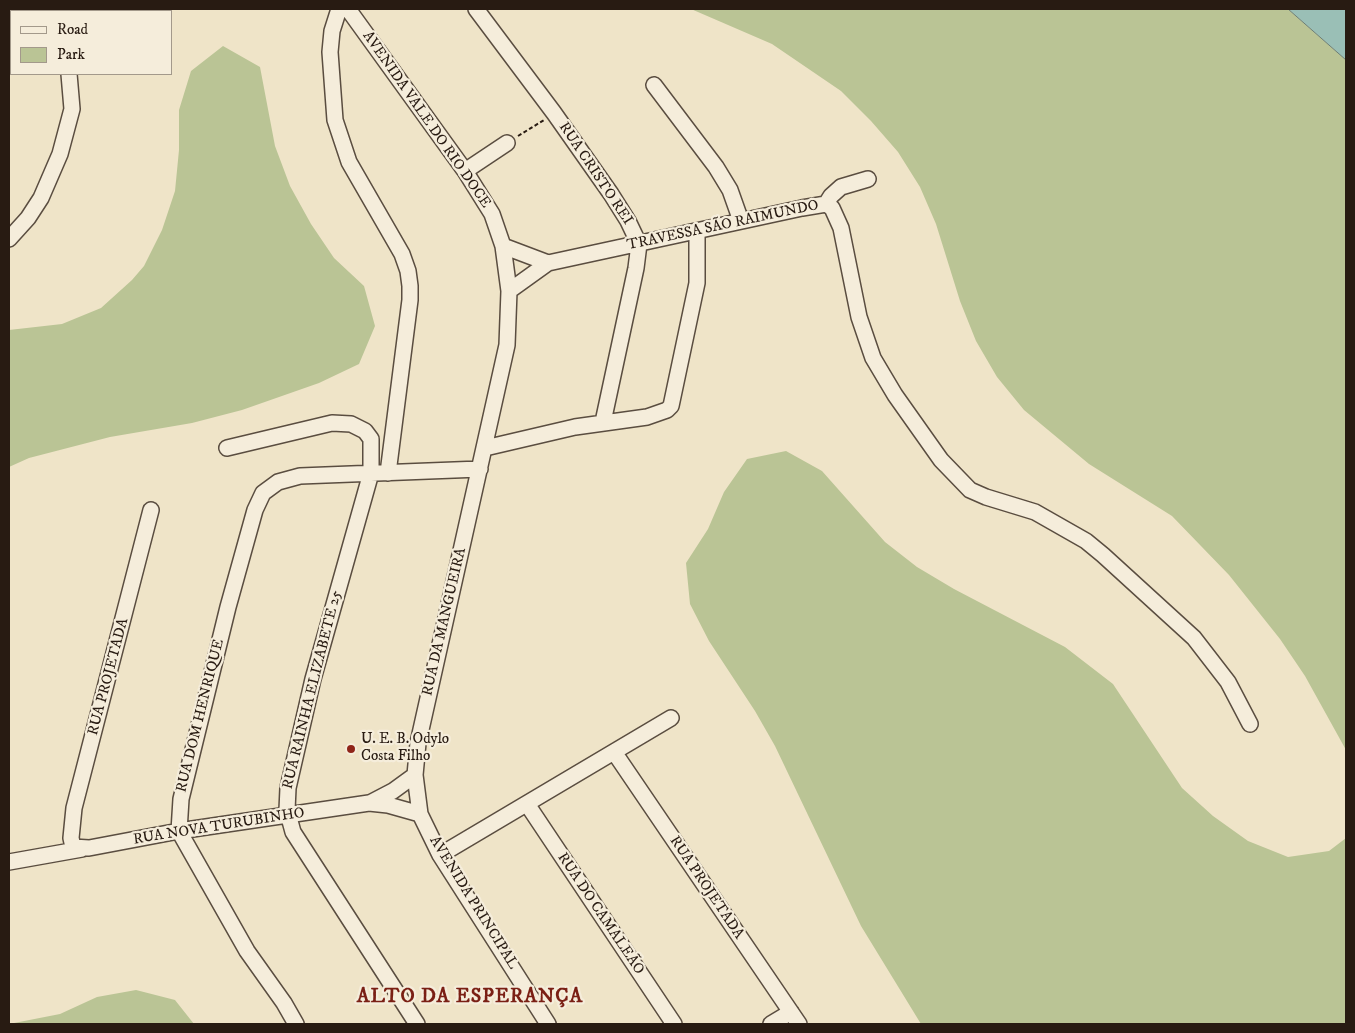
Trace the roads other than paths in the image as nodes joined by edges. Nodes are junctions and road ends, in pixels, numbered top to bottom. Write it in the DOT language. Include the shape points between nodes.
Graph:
graph roads {
  1 [pos="339,9"];
  2 [pos="348,9"];
  3 [pos="476,9"];
  4 [pos="69,75"];
  5 [pos="654,85"];
  6 [pos="508,143"];
  7 [pos="465,171"];
  8 [pos="868,180"];
  9 [pos="826,204"];
  10 [pos="741,221"];
  11 [pos="697,232"];
  12 [pos="9,239"];
  13 [pos="639,244"];
  14 [pos="503,246"];
  15 [pos="548,263"];
  16 [pos="510,291"];
  17 [pos="603,422"];
  18 [pos="227,448"];
  19 [pos="485,448"];
  20 [pos="480,469"];
  21 [pos="371,473"];
  22 [pos="388,473"];
  23 [pos="151,510"];
  24 [pos="671,718"];
  25 [pos="1250,724"];
  26 [pos="614,752"];
  27 [pos="415,775"];
  28 [pos="369,803"];
  29 [pos="527,804"];
  30 [pos="420,814"];
  31 [pos="287,816"];
  32 [pos="179,831"];
  33 [pos="77,846"];
  34 [pos="440,855"];
  35 [pos="9,862"];
  36 [pos="795,1018"];
  37 [pos="296,1024"];
  38 [pos="417,1024"];
  39 [pos="548,1024"];
  40 [pos="674,1024"];
  41 [pos="770,1024"];
  1 -- 22 [label="street" via="330,52 335,120 349,162 394,238 408,272 410,300"];
  2 -- 7 [label="street, AVENIDA VALE DO RIO DOCE"];
  3 -- 13 [label="street, RUA CRISTO REI" via="554,113 628,221"];
  4 -- 12 [label="street" via="72,110 60,154 41,198"];
  5 -- 10 [label="street" via="716,167 730,190"];
  6 -- 7 [label="street"];
  7 -- 14 [label="street, AVENIDA VALE DO RIO DOCE" via="492,214"];
  8 -- 9 [label="street" via="841,187"];
  9 -- 10 [label="street, TRAVESSA SÃO RAIMUNDO"];
  9 -- 25 [label="street, TRAVESSA SÃO RAIMUNDO" via="836,214 841,228 859,317 873,358 941,460 970,490 1035,512 1104,555 1194,638 1228,682"];
  10 -- 11 [label="street, TRAVESSA SÃO RAIMUNDO"];
  11 -- 13 [label="street, TRAVESSA SÃO RAIMUNDO"];
  11 -- 17 [label="street" via="697,283 674,399 667,410 647,417"];
  13 -- 15 [label="street, TRAVESSA SÃO RAIMUNDO"];
  13 -- 17 [label="street"];
  14 -- 15 [label="street"];
  14 -- 16 [label="street, AVENIDA VALE DO RIO DOCE"];
  15 -- 16 [label="street, TRAVESSA SÃO RAIMUNDO"];
  16 -- 19 [label="street, AVENIDA VALE DO RIO DOCE" via="507,345"];
  17 -- 19 [label="street"];
  18 -- 21 [label="street" via="332,423 351,424 372,439"];
  19 -- 20 [label="street, AVENIDA VALE DO RIO DOCE"];
  20 -- 22 [label="street"];
  20 -- 27 [label="street, RUA DA MANGUEIRA" via="418,743"];
  21 -- 22 [label="street"];
  21 -- 31 [label="street, RUA RAINHA ELIZABETE 25" via="313,679 288,788"];
  21 -- 32 [label="street, RUA DOM HENRIQUE" via="300,476 278,482 263,493 255,510 228,607 181,799"];
  23 -- 33 [label="street, RUA PROJETADA" via="74,808"];
  24 -- 26 [label="street"];
  26 -- 29 [label="street"];
  26 -- 36 [label="street, RUA PROJETADA"];
  27 -- 28 [label="street, RUA NOVA TURUBINHO"];
  27 -- 30 [label="street, AVENIDA PRINCIPAL"];
  28 -- 30 [label="street, RUA NOVA TURUBINHO" via="388,804"];
  28 -- 31 [label="street, RUA NOVA TURUBINHO"];
  29 -- 34 [label="street"];
  29 -- 40 [label="street, RUA DO CAMALEÃO"];
  30 -- 34 [label="street, AVENIDA PRINCIPAL"];
  31 -- 32 [label="street, RUA NOVA TURUBINHO"];
  31 -- 38 [label="street, RUA RAINHA ELIZABETE 25" via="293,832"];
  32 -- 33 [label="street, RUA NOVA TURUBINHO"];
  32 -- 37 [label="street" via="247,952"];
  33 -- 35 [label="street, RUA NOVA TURUBINHO"];
  34 -- 39 [label="street, AVENIDA PRINCIPAL"];
  36 -- 41 [label="street"];
}
